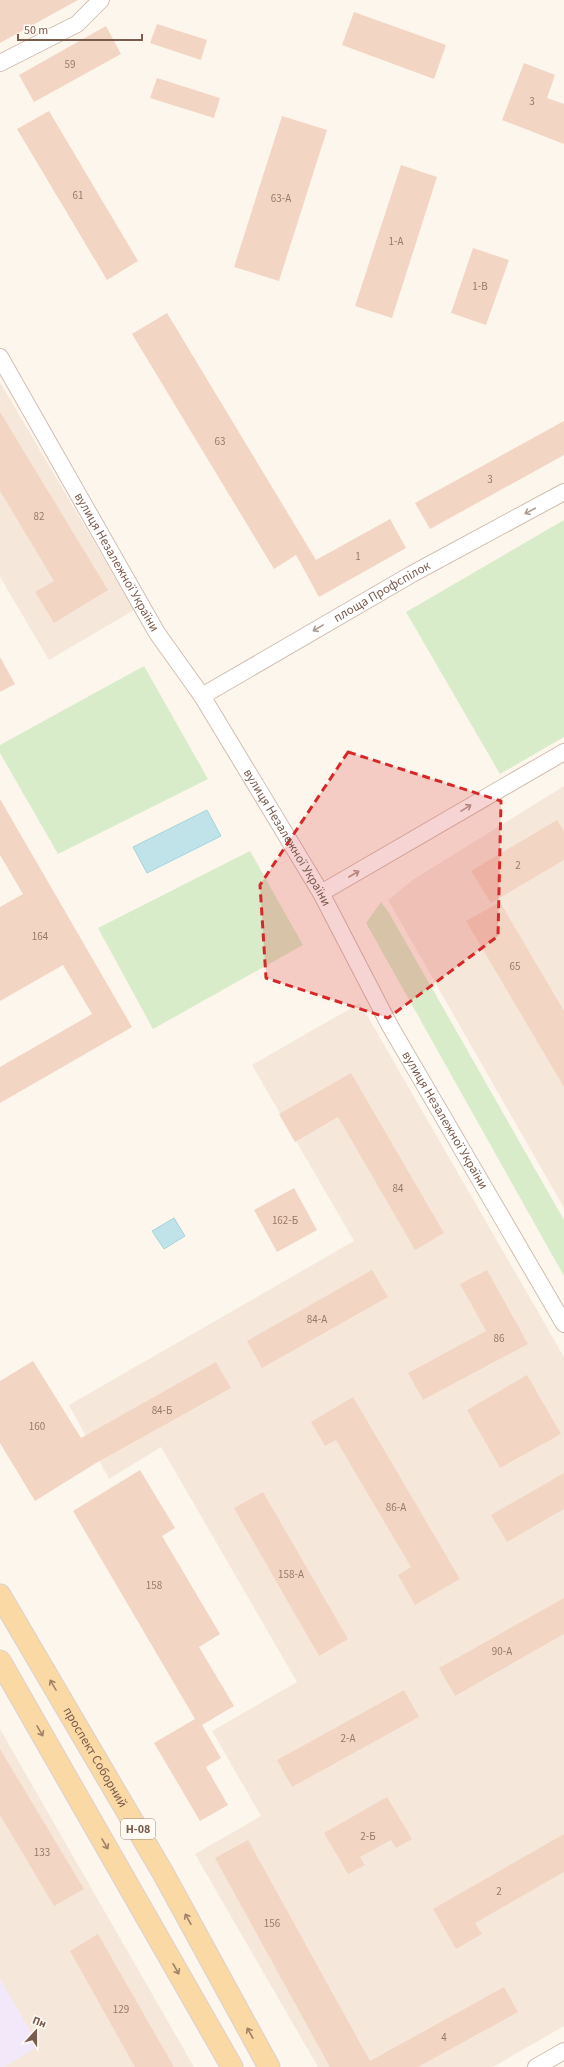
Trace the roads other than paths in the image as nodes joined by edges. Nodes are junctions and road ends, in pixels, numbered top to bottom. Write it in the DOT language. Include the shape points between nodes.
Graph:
graph roads {
  1 [pos="101,0"];
  2 [pos="0,63"];
  3 [pos="0,356"];
  4 [pos="564,492"];
  5 [pos="202,696"];
  6 [pos="564,752"];
  7 [pos="321,893"];
  8 [pos="564,1324"];
  9 [pos="0,1595"];
  10 [pos="0,1661"];
  11 [pos="564,2051"];
  12 [pos="232,2067"];
  13 [pos="269,2067"];
  14 [pos="536,2067"];
  1 -- 2 [label="street" via="76,24"];
  3 -- 5 [label="street, вулиця Незалежної України" via="157,633"];
  4 -- 5 [label="street, площа Профспілок, one-way" via="418,571"];
  5 -- 7 [label="street, вулиця Незалежної України"];
  7 -- 6 [label="street, one-way"];
  7 -- 8 [label="street, вулиця Незалежної України" via="390,1026"];
  13 -- 9 [label="main road, проспект Соборний / Н-08, one-way" via="163,1873"];
  10 -- 12 [label="main road, Н-08, one-way"];
  11 -- 14 [label="street"];
}
